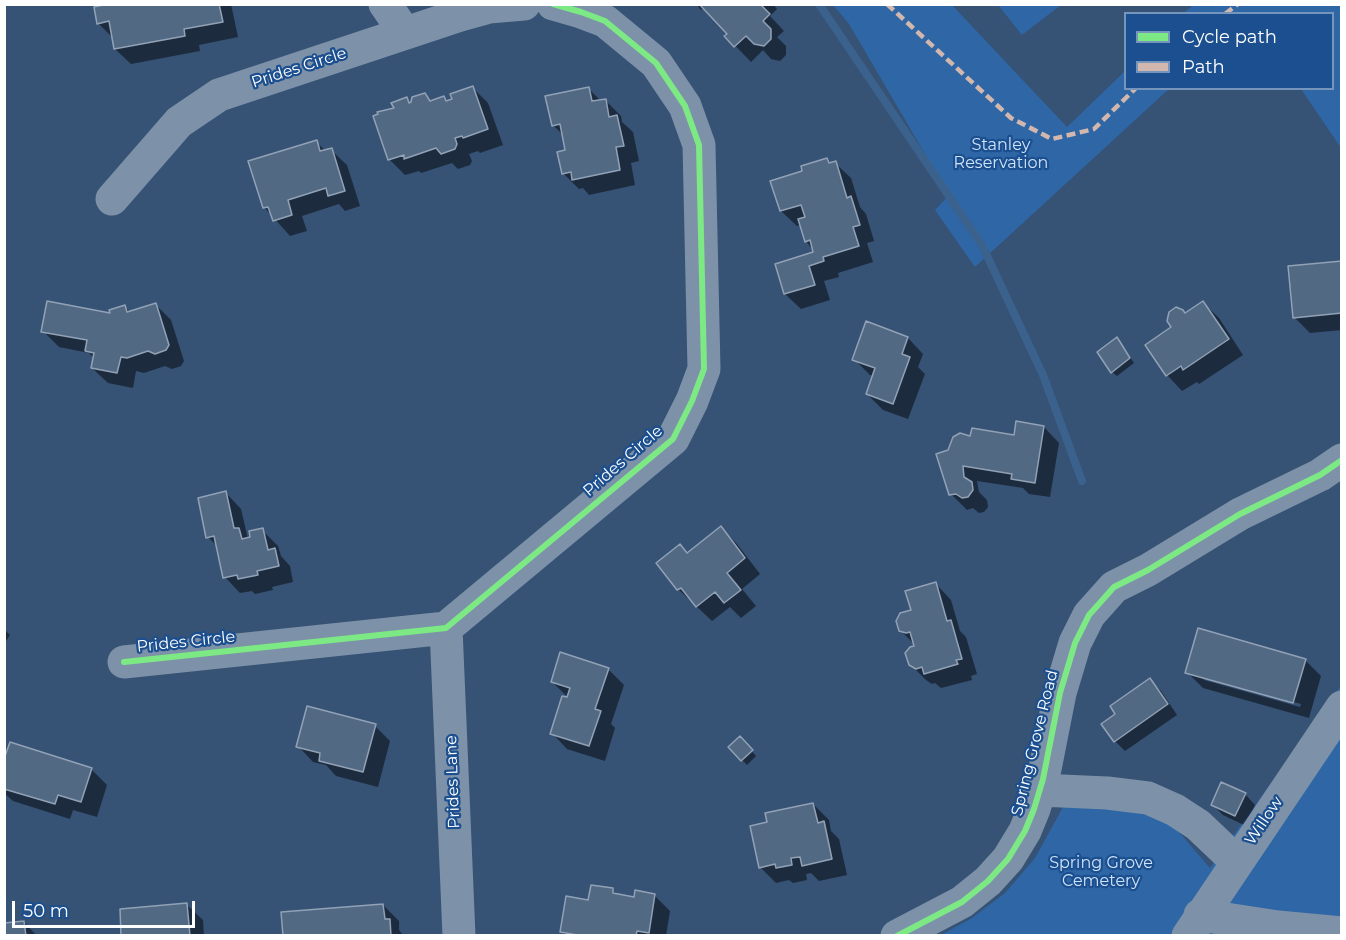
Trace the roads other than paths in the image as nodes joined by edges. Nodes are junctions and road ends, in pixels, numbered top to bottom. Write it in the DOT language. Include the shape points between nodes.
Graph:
graph roads {
  1 [pos="385,4"];
  2 [pos="524,4"];
  3 [pos="553,4"];
  4 [pos="405,33"];
  5 [pos="112,199"];
  6 [pos="1341,460"];
  7 [pos="446,628"];
  8 [pos="124,662"];
  9 [pos="1340,712"];
  10 [pos="1040,790"];
  11 [pos="1237,862"];
  12 [pos="1194,925"];
  13 [pos="1341,933"];
  14 [pos="459,936"];
  15 [pos="897,936"];
  1 -- 4 [label="street"];
  2 -- 4 [label="street, Prides Circle" via="489,7"];
  3 -- 7 [label="street, Prides Circle" via="605,21 656,63 686,106 699,145 704,369 674,439"];
  4 -- 5 [label="street, Prides Circle" via="219,95 179,122"];
  6 -- 10 [label="street, Spring Grove Road" via="1114,587 1089,615 1075,643 1060,693"];
  7 -- 8 [label="street, Prides Circle"];
  7 -- 14 [label="street, Prides Lane"];
  9 -- 11 [label="street, Willow"];
  10 -- 11 [label="street" via="1148,798 1198,825"];
  10 -- 15 [label="street, Spring Grove Road" via="1025,831 988,881 962,902"];
  11 -- 12 [label="street, Willow"];
  12 -- 13 [label="street"];
}
